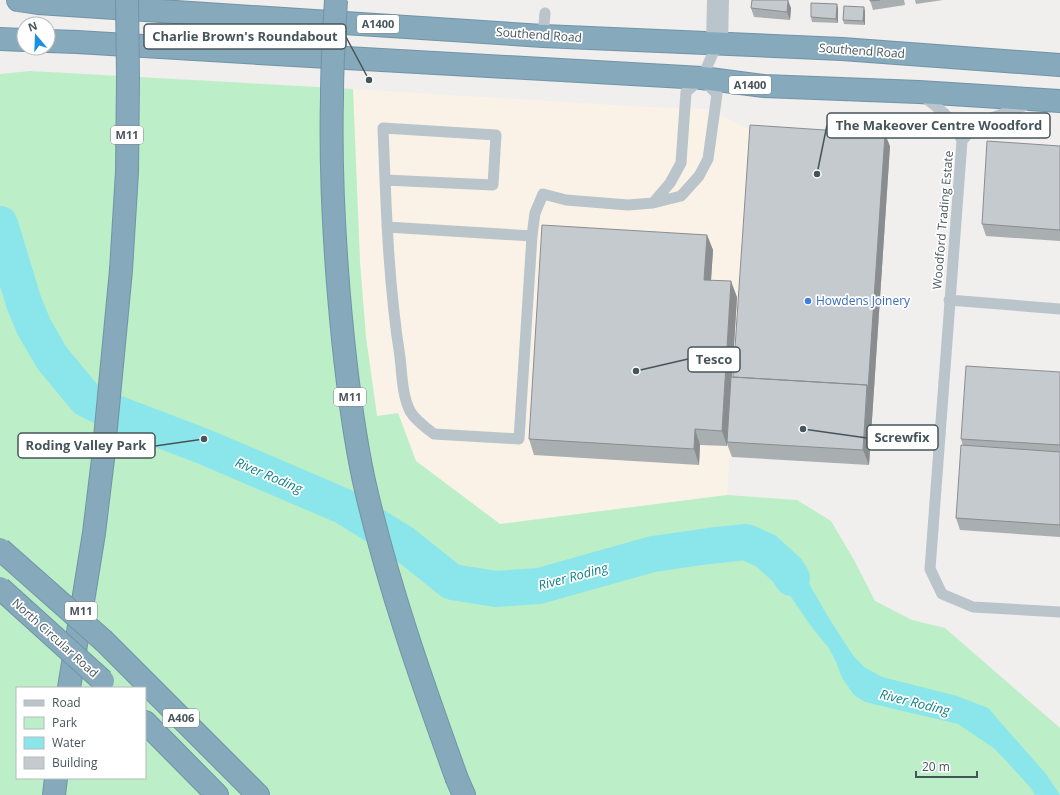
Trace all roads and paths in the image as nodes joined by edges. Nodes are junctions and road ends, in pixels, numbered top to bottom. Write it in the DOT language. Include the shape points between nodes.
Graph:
graph roads {
  1 [pos="18,0"];
  2 [pos="127,0"];
  3 [pos="336,0"];
  4 [pos="718,0"];
  5 [pos="545,12"];
  6 [pos="543,36"];
  7 [pos="1,39"];
  8 [pos="16,40"];
  9 [pos="56,41"];
  10 [pos="717,44"];
  11 [pos="1057,62"];
  12 [pos="702,78"];
  13 [pos="919,92"];
  14 [pos="1050,101"];
  15 [pos="962,141"];
  16 [pos="385,180"];
  17 [pos="653,203"];
  18 [pos="387,227"];
  19 [pos="532,236"];
  20 [pos="950,300"];
  21 [pos="1060,309"];
  22 [pos="0,549"];
  23 [pos="0,588"];
  24 [pos="1060,612"];
  25 [pos="106,684"];
  26 [pos="68,687"];
  27 [pos="146,723"];
  28 [pos="56,779"];
  29 [pos="461,787"];
  30 [pos="54,795"];
  31 [pos="217,795"];
  32 [pos="258,795"];
  1 -- 6 [label="highway, Southend Road / A1400"];
  2 -- 26 [label="highway, M11, bridge" via="127,172 121,270 94,533"];
  3 -- 29 [label="highway, M11, bridge" via="332,191 338,290 348,386 364,481 389,575 414,658"];
  4 -- 10 [label="street"];
  5 -- 6 [label="lane"];
  6 -- 10 [label="highway, Southend Road / A1400"];
  7 -- 8 [label="highway"];
  9 -- 12 [label="highway, A1400"];
  10 -- 11 [label="highway, Southend Road / A1400"];
  10 -- 12 [label="lane"];
  12 -- 13 [label="highway, A1400" via="764,86"];
  12 -- 17 [label="lane" via="686,92 681,163 670,183"];
  12 -- 17 [label="lane" via="717,94 708,159 699,176 682,196"];
  13 -- 14 [label="highway, A1400"];
  13 -- 15 [label="lane, Woodford Trading Estate" via="954,124"];
  14 -- 15 [label="lane, Woodford Trading Estate" via="1009,110 982,122"];
  15 -- 20 [label="lane, Woodford Trading Estate"];
  16 -- 16 [label="lane" via="383,128 496,135 493,185"];
  16 -- 18 [label="lane"];
  17 -- 19 [label="lane" via="628,205 574,201 543,194 535,213"];
  18 -- 19 [label="lane"];
  18 -- 19 [label="lane" via="396,333 406,400 411,412 434,434 519,438"];
  20 -- 21 [label="lane, Woodford Trading Estate"];
  20 -- 24 [label="lane, Woodford Trading Estate" via="930,570 942,594 973,607"];
  22 -- 32 [label="highway, A406, bridge" via="104,641"];
  23 -- 25 [label="highway, North Circular Road, bridge"];
  27 -- 31 [label="highway, A406"];
  28 -- 30 [label="highway"];
}
